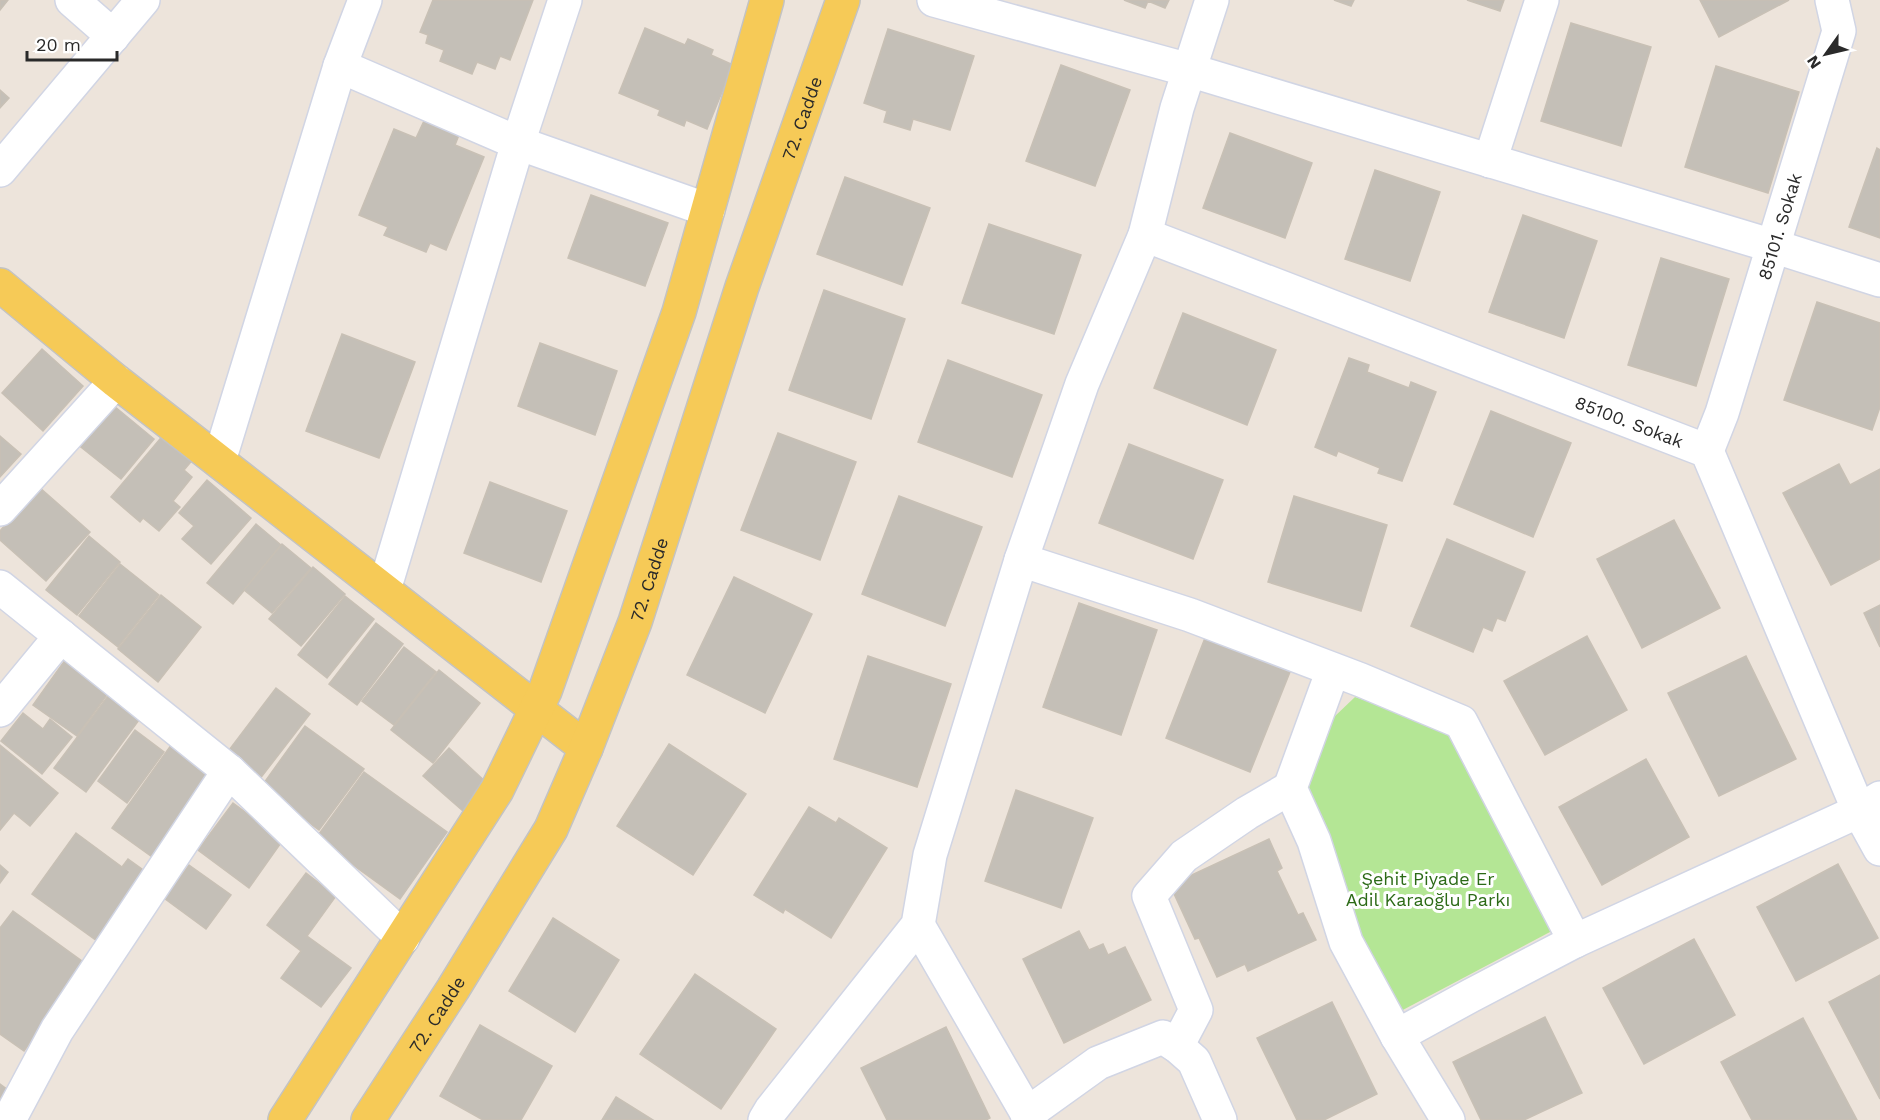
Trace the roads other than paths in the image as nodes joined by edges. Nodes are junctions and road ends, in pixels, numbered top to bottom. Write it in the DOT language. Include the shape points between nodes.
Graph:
graph roads {
  1 [pos="72,0"];
  2 [pos="143,0"];
  3 [pos="365,0"];
  4 [pos="565,0"];
  5 [pos="767,0"];
  6 [pos="843,0"];
  7 [pos="934,0"];
  8 [pos="1212,0"];
  9 [pos="1542,0"];
  10 [pos="1832,0"];
  11 [pos="112,36"];
  12 [pos="340,66"];
  13 [pos="1189,70"];
  14 [pos="518,143"];
  15 [pos="1490,161"];
  16 [pos="0,170"];
  17 [pos="708,210"];
  18 [pos="1145,235"];
  19 [pos="1773,246"];
  20 [pos="1880,280"];
  21 [pos="0,285"];
  22 [pos="116,381"];
  23 [pos="1707,451"];
  24 [pos="219,461"];
  25 [pos="0,509"];
  26 [pos="1021,560"];
  27 [pos="0,587"];
  28 [pos="384,590"];
  29 [pos="61,636"];
  30 [pos="1333,670"];
  31 [pos="537,708"];
  32 [pos="0,710"];
  33 [pos="586,748"];
  34 [pos="229,771"];
  35 [pos="1290,788"];
  36 [pos="1869,805"];
  37 [pos="1880,849"];
  38 [pos="918,925"];
  39 [pos="403,938"];
  40 [pos="1575,941"];
  41 [pos="1398,1036"];
  42 [pos="1177,1046"];
  43 [pos="1029,1117"];
  44 [pos="9,1120"];
  45 [pos="285,1120"];
  46 [pos="368,1120"];
  47 [pos="765,1120"];
  48 [pos="1220,1120"];
  49 [pos="1448,1120"];
  1 -- 11 [label="street"];
  2 -- 11 [label="street"];
  3 -- 12 [label="street"];
  4 -- 14 [label="street"];
  5 -- 17 [label="main road"];
  6 -- 33 [label="main road, 72. Cadde" via="742,286 635,622"];
  7 -- 13 [label="street"];
  8 -- 13 [label="street"];
  9 -- 15 [label="street"];
  10 -- 19 [label="street, 85101. Sokak" via="1839,31"];
  11 -- 16 [label="street"];
  12 -- 14 [label="street"];
  12 -- 24 [label="street"];
  13 -- 15 [label="street"];
  13 -- 18 [label="street"];
  14 -- 17 [label="street"];
  14 -- 28 [label="street"];
  15 -- 19 [label="street"];
  17 -- 31 [label="main road" via="679,312"];
  18 -- 23 [label="street, 85100. Sokak"];
  18 -- 26 [label="street" via="1082,384"];
  19 -- 20 [label="street"];
  19 -- 23 [label="street, 85101. Sokak"];
  21 -- 22 [label="main road"];
  22 -- 24 [label="main road"];
  22 -- 25 [label="street"];
  23 -- 36 [label="street, 85100. Sokak"];
  24 -- 28 [label="main road"];
  26 -- 30 [label="street" via="1190,615"];
  26 -- 38 [label="street" via="930,855"];
  27 -- 29 [label="street"];
  28 -- 31 [label="main road"];
  29 -- 32 [label="street"];
  29 -- 34 [label="street"];
  30 -- 35 [label="street"];
  30 -- 40 [label="street" via="1461,722"];
  31 -- 33 [label="main road"];
  31 -- 39 [label="main road" via="497,790"];
  33 -- 46 [label="main road, 72. Cadde" via="551,830"];
  34 -- 39 [label="street"];
  34 -- 44 [label="street" via="57,1030"];
  35 -- 41 [label="street" via="1314,841 1346,942"];
  35 -- 42 [label="street" via="1184,856 1149,896 1196,1010"];
  36 -- 37 [label="street, 85100. Sokak"];
  36 -- 40 [label="street"];
  38 -- 43 [label="street"];
  38 -- 47 [label="street"];
  39 -- 45 [label="main road"];
  40 -- 41 [label="street"];
  41 -- 49 [label="street"];
  42 -- 43 [label="street" via="1163,1037 1098,1062"];
  42 -- 48 [label="street" via="1194,1061"];
}
